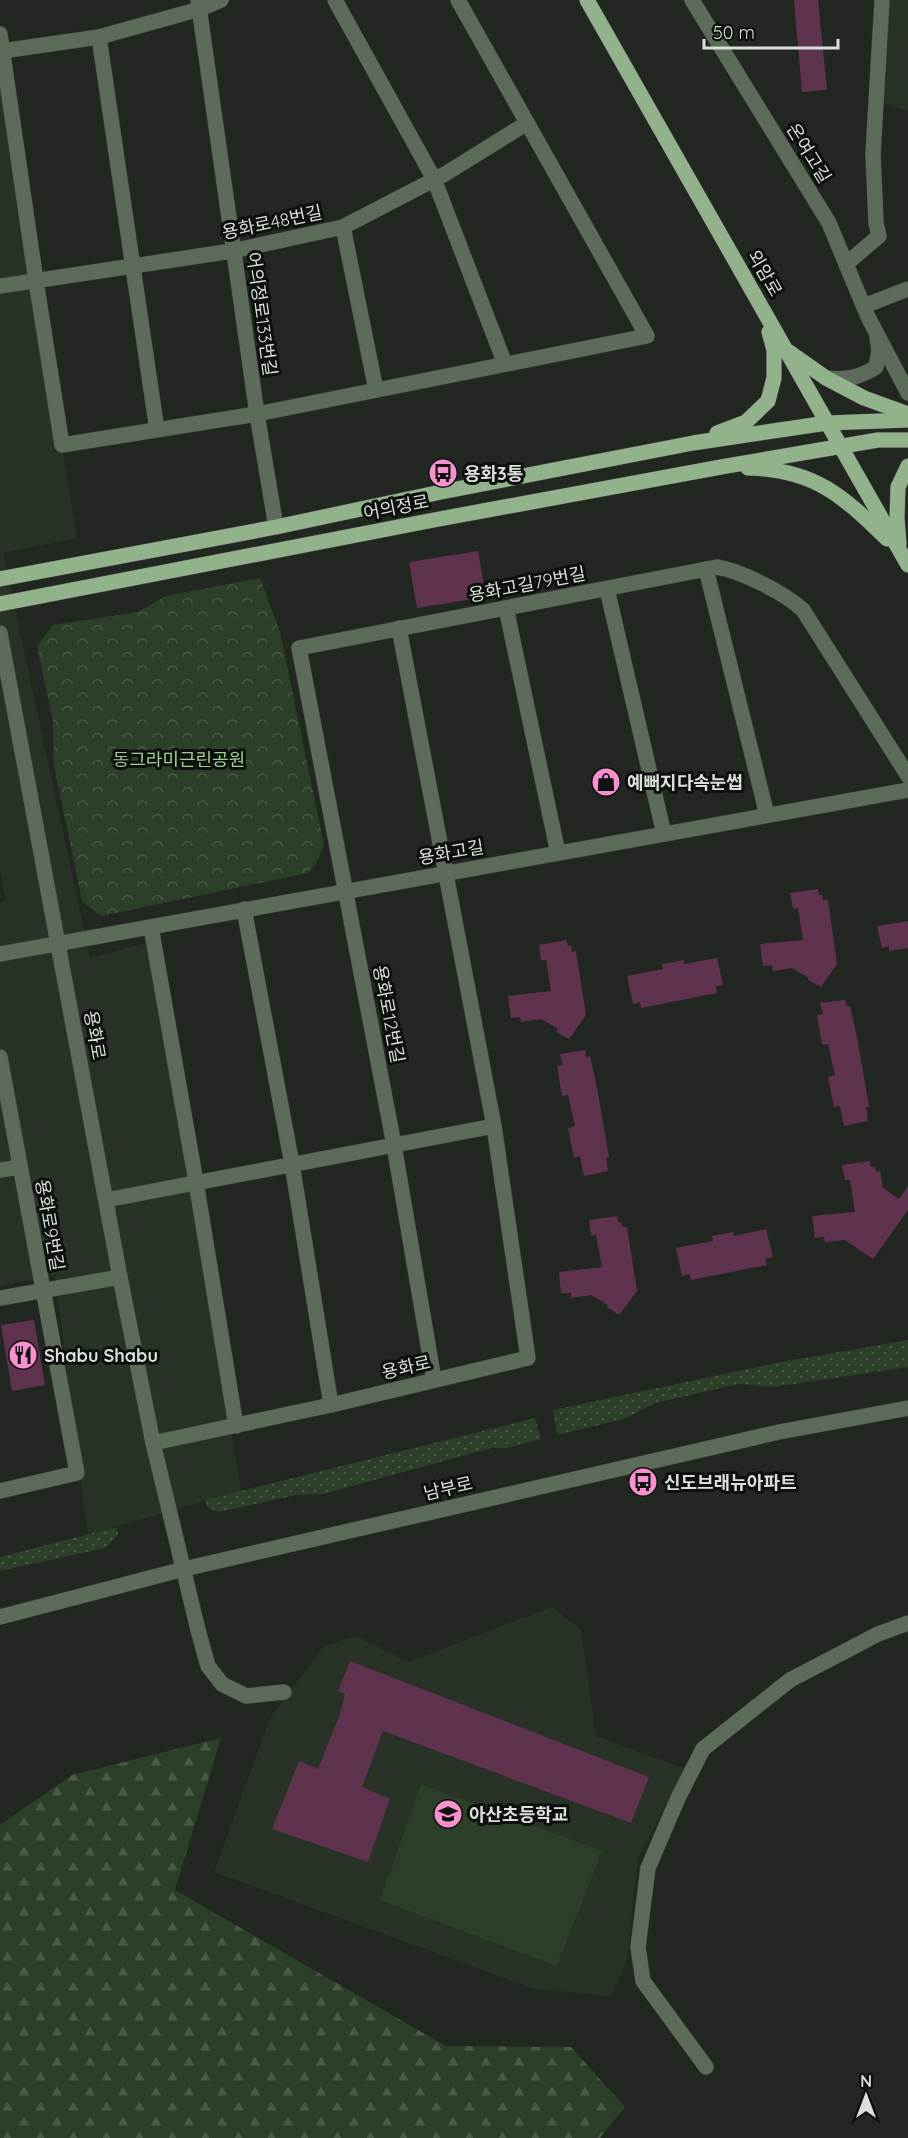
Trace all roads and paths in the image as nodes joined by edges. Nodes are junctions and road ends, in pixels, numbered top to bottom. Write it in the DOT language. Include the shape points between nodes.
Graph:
graph roads {
  1 [pos="221,0"];
  2 [pos="334,0"];
  3 [pos="458,0"];
  4 [pos="587,0"];
  5 [pos="692,0"];
  6 [pos="882,0"];
  7 [pos="199,4"];
  8 [pos="0,34"];
  9 [pos="99,37"];
  10 [pos="2,51"];
  11 [pos="527,123"];
  12 [pos="434,179"];
  13 [pos="343,227"];
  14 [pos="232,251"];
  15 [pos="846,264"];
  16 [pos="134,266"];
  17 [pos="36,281"];
  18 [pos="0,286"];
  19 [pos="908,289"];
  20 [pos="759,303"];
  21 [pos="864,306"];
  22 [pos="877,334"];
  23 [pos="786,351"];
  24 [pos="505,364"];
  25 [pos="826,378"];
  26 [pos="376,390"];
  27 [pos="908,393"];
  28 [pos="257,414"];
  29 [pos="908,414"];
  30 [pos="908,420"];
  31 [pos="827,423"];
  32 [pos="157,430"];
  33 [pos="908,440"];
  34 [pos="693,443"];
  35 [pos="841,446"];
  36 [pos="908,466"];
  37 [pos="721,467"];
  38 [pos="276,527"];
  39 [pos="899,550"];
  40 [pos="908,566"];
  41 [pos="706,569"];
  42 [pos="0,579"];
  43 [pos="608,588"];
  44 [pos="0,604"];
  45 [pos="506,608"];
  46 [pos="399,628"];
  47 [pos="0,633"];
  48 [pos="908,776"];
  49 [pos="908,790"];
  50 [pos="767,815"];
  51 [pos="664,834"];
  52 [pos="558,853"];
  53 [pos="446,873"];
  54 [pos="345,890"];
  55 [pos="244,909"];
  56 [pos="151,927"];
  57 [pos="58,944"];
  58 [pos="0,954"];
  59 [pos="0,1057"];
  60 [pos="494,1126"];
  61 [pos="394,1145"];
  62 [pos="292,1164"];
  63 [pos="20,1167"];
  64 [pos="0,1170"];
  65 [pos="196,1182"];
  66 [pos="105,1200"];
  67 [pos="120,1277"];
  68 [pos="42,1290"];
  69 [pos="0,1299"];
  70 [pos="434,1380"];
  71 [pos="331,1405"];
  72 [pos="908,1408"];
  73 [pos="236,1426"];
  74 [pos="153,1443"];
  75 [pos="0,1491"];
  76 [pos="184,1569"];
  77 [pos="0,1617"];
  78 [pos="908,1623"];
  79 [pos="284,1692"];
  80 [pos="706,2067"];
  1 -- 7 [label="street"];
  2 -- 12 [label="street"];
  3 -- 11 [label="street"];
  4 -- 20 [label="main road, 외암로"];
  5 -- 15 [label="street, 온여고길" via="829,223"];
  6 -- 15 [label="street" via="873,154 879,236"];
  7 -- 9 [label="street"];
  7 -- 14 [label="street, 어의정로133번길"];
  8 -- 10 [label="street"];
  9 -- 10 [label="street"];
  9 -- 16 [label="street"];
  10 -- 17 [label="street"];
  11 -- 12 [label="street, 용화로48번길"];
  11 -- 24 [label="street" via="647,336"];
  12 -- 13 [label="street, 용화로48번길"];
  12 -- 24 [label="street"];
  13 -- 14 [label="street, 용화로48번길"];
  13 -- 26 [label="street"];
  14 -- 16 [label="street, 용화로48번길"];
  14 -- 28 [label="street, 어의정로133번길"];
  15 -- 21 [label="street, 온여고길"];
  16 -- 17 [label="street, 용화로48번길"];
  16 -- 32 [label="street"];
  17 -- 18 [label="street, 용화로48번길"];
  17 -- 32 [label="street" via="62,445"];
  19 -- 21 [label="street"];
  20 -- 23 [label="main road, 외암로"];
  20 -- 34 [label="main road" via="774,350 774,378 768,401 746,422"];
  21 -- 22 [label="street, 온여고길"];
  22 -- 25 [label="street, 온여고길" via="876,367 845,380"];
  22 -- 27 [label="street, 온여고길"];
  23 -- 25 [label="main road"];
  23 -- 31 [label="main road, 외암로"];
  24 -- 26 [label="street"];
  25 -- 29 [label="main road" via="864,398"];
  26 -- 28 [label="street"];
  28 -- 32 [label="street"];
  28 -- 38 [label="street, 어의정로133번길"];
  30 -- 31 [label="main road, 어의정로"];
  31 -- 34 [label="main road, 어의정로"];
  31 -- 35 [label="main road, 외암로"];
  33 -- 35 [label="main road, 어의정로"];
  34 -- 38 [label="main road, 어의정로"];
  35 -- 37 [label="main road, 어의정로"];
  35 -- 39 [label="main road, 외암로"];
  36 -- 39 [label="main road" via="898,487"];
  37 -- 39 [label="main road" via="786,471 816,482 851,503"];
  37 -- 44 [label="main road, 어의정로"];
  38 -- 42 [label="main road, 어의정로"];
  39 -- 40 [label="main road, 외암로"];
  41 -- 43 [label="street, 용화고길79번길"];
  41 -- 48 [label="street, 용화고길79번길" via="732,570 803,610"];
  41 -- 50 [label="street"];
  43 -- 45 [label="street, 용화고길79번길"];
  43 -- 51 [label="street"];
  45 -- 46 [label="street, 용화고길79번길"];
  45 -- 52 [label="street"];
  46 -- 53 [label="street"];
  46 -- 54 [label="street, 용화고길79번길" via="299,648"];
  47 -- 57 [label="street, 용화로"];
  49 -- 50 [label="street, 용화고길"];
  50 -- 51 [label="street, 용화고길"];
  51 -- 52 [label="street, 용화고길"];
  52 -- 53 [label="street, 용화고길"];
  53 -- 54 [label="street, 용화고길"];
  53 -- 60 [label="street"];
  54 -- 55 [label="street, 용화고길"];
  54 -- 61 [label="street, 용화로12번길"];
  55 -- 56 [label="street, 용화고길"];
  55 -- 62 [label="street"];
  56 -- 57 [label="street, 용화고길"];
  56 -- 65 [label="street"];
  57 -- 58 [label="street, 용화고길"];
  57 -- 66 [label="street, 용화로"];
  59 -- 63 [label="street, 용화로9번길"];
  60 -- 61 [label="street"];
  60 -- 70 [label="street, 용화로" via="528,1358"];
  61 -- 62 [label="street"];
  61 -- 70 [label="street, 용화로12번길"];
  62 -- 65 [label="street"];
  62 -- 71 [label="street"];
  63 -- 64 [label="street, 용화로9번길"];
  63 -- 68 [label="street, 용화로9번길"];
  65 -- 66 [label="street"];
  65 -- 73 [label="street"];
  66 -- 67 [label="street, 용화로"];
  67 -- 68 [label="street, 용화로9번길"];
  67 -- 74 [label="street, 용화로"];
  68 -- 69 [label="street, 용화로9번길"];
  68 -- 75 [label="street, 용화로9번길" via="77,1473"];
  70 -- 71 [label="street, 용화로"];
  71 -- 73 [label="street, 용화로"];
  72 -- 76 [label="street, 남부로" via="778,1432"];
  73 -- 74 [label="street, 용화로"];
  74 -- 76 [label="street, 용화로"];
  76 -- 77 [label="street, 남부로"];
  76 -- 79 [label="street, 용화로" via="208,1666 222,1684 246,1696"];
  78 -- 80 [label="street" via="790,1680 703,1749 678,1798 648,1868 638,1947 643,1982"];
}
